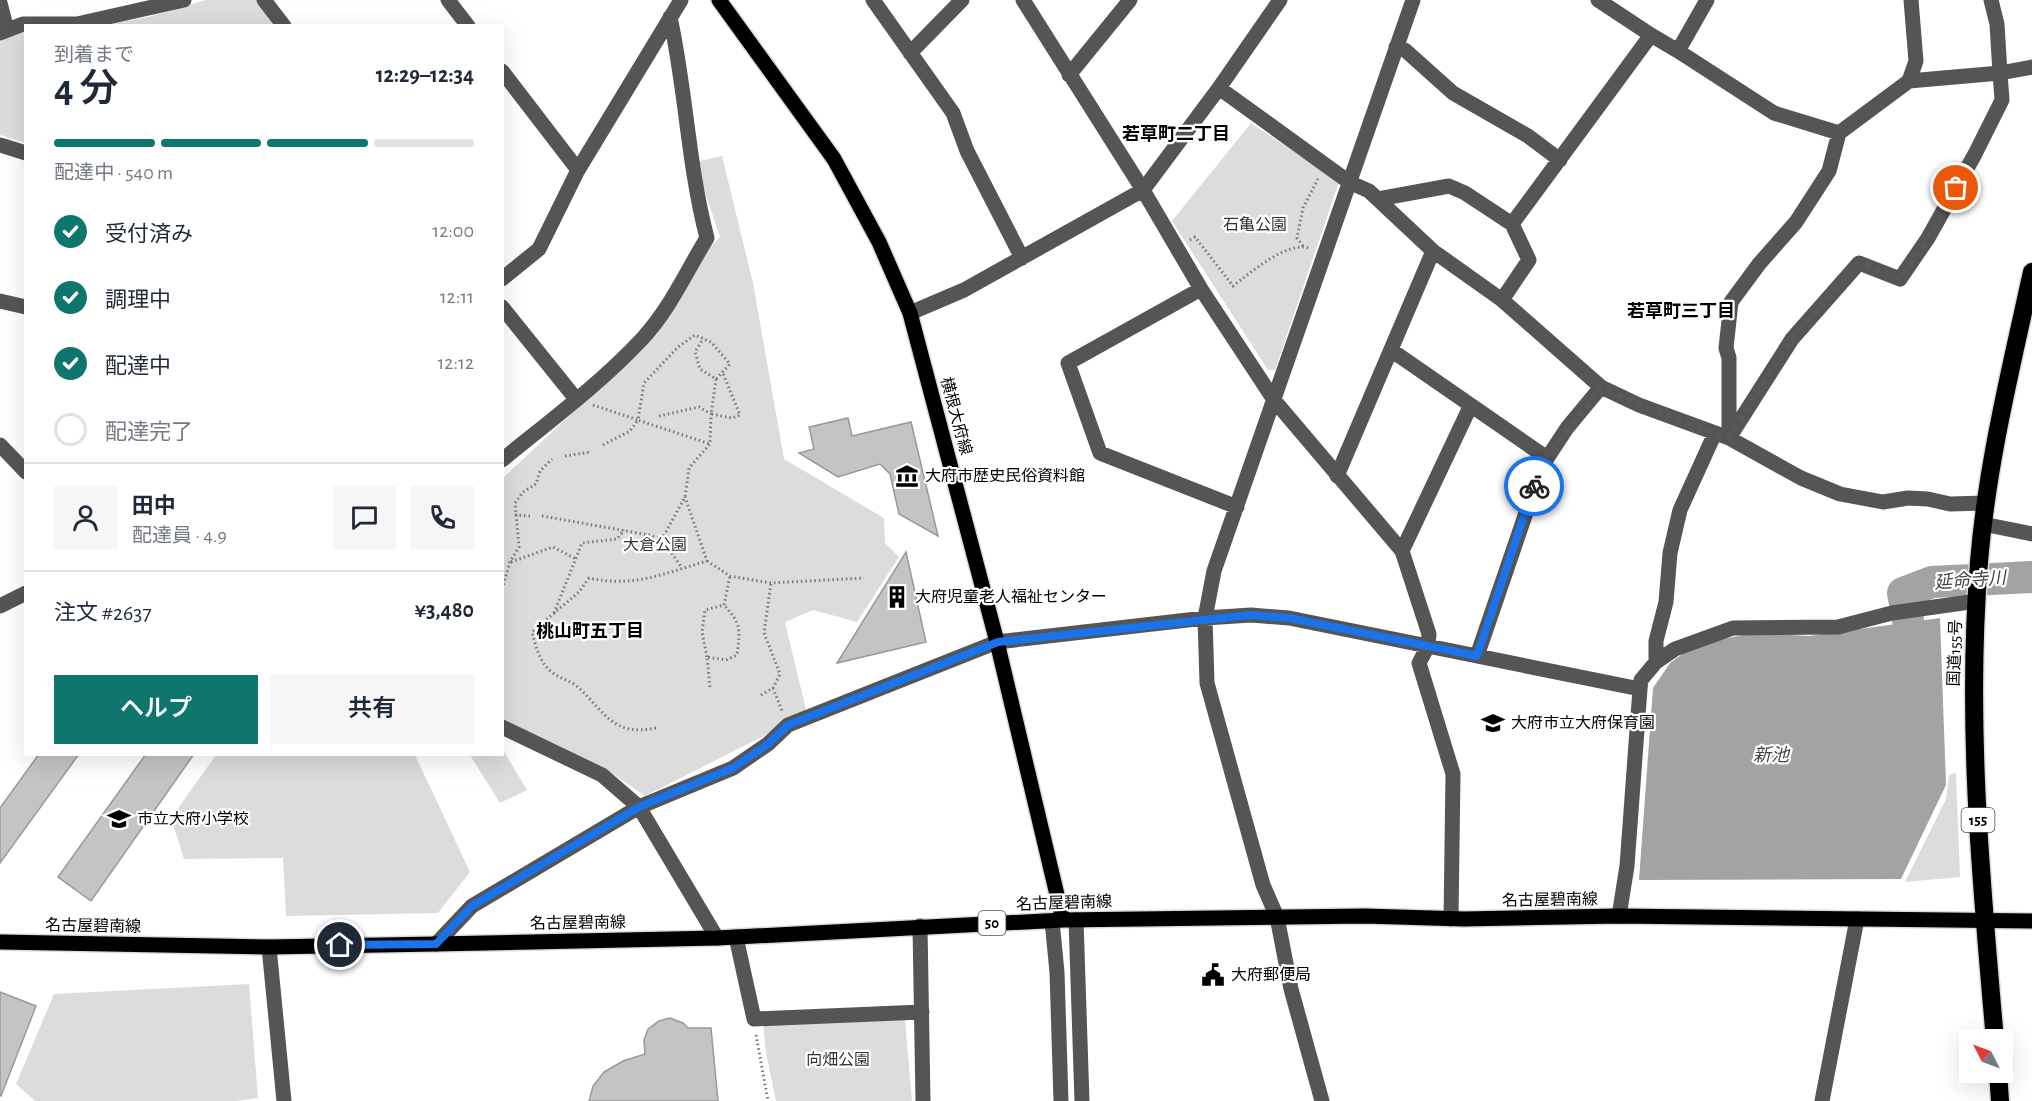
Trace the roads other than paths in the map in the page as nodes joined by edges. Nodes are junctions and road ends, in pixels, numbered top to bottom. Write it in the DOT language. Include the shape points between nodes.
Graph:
graph roads {
  1 [pos="184,0"];
  2 [pos="264,0"];
  3 [pos="448,0"];
  4 [pos="681,0"];
  5 [pos="719,0"];
  6 [pos="873,0"];
  7 [pos="962,0"];
  8 [pos="1023,0"];
  9 [pos="1130,0"];
  10 [pos="1280,0"];
  11 [pos="1413,0"];
  12 [pos="1598,0"];
  13 [pos="1707,0"];
  14 [pos="1911,0"];
  15 [pos="1990,0"];
  16 [pos="0,3"];
  17 [pos="128,7"];
  18 [pos="670,17"];
  19 [pos="282,24"];
  20 [pos="466,24"];
  21 [pos="3,31"];
  22 [pos="1650,35"];
  23 [pos="1396,47"];
  24 [pos="1678,51"];
  25 [pos="910,53"];
  26 [pos="2032,67"];
  27 [pos="2000,73"];
  28 [pos="504,74"];
  29 [pos="1069,75"];
  30 [pos="1909,81"];
  31 [pos="1219,88"];
  32 [pos="1839,133"];
  33 [pos="0,145"];
  34 [pos="24,152"];
  35 [pos="1560,160"];
  36 [pos="578,170"];
  37 [pos="1349,182"];
  38 [pos="1143,190"];
  39 [pos="1378,199"];
  40 [pos="1512,224"];
  41 [pos="1433,251"];
  42 [pos="1023,258"];
  43 [pos="2032,272"];
  44 [pos="504,277"];
  45 [pos="1201,289"];
  46 [pos="1502,300"];
  47 [pos="0,301"];
  48 [pos="24,307"];
  49 [pos="504,309"];
  50 [pos="910,313"];
  51 [pos="1391,350"];
  52 [pos="1601,387"];
  53 [pos="1274,400"];
  54 [pos="582,401"];
  55 [pos="1470,407"];
  56 [pos="1722,436"];
  57 [pos="0,445"];
  58 [pos="1547,458"];
  59 [pos="504,459"];
  60 [pos="24,470"];
  61 [pos="1337,476"];
  62 [pos="1985,503"];
  63 [pos="1237,507"];
  64 [pos="1983,524"];
  65 [pos="2032,534"];
  66 [pos="1402,552"];
  67 [pos="24,594"];
  68 [pos="1977,600"];
  69 [pos="0,606"];
  70 [pos="1205,618"];
  71 [pos="998,642"];
  72 [pos="1428,646"];
  73 [pos="1477,656"];
  74 [pos="1656,662"];
  75 [pos="1640,689"];
  76 [pos="504,728"];
  77 [pos="639,807"];
  78 [pos="1619,916"];
  79 [pos="1277,917"];
  80 [pos="1451,919"];
  81 [pos="1857,919"];
  82 [pos="1064,920"];
  83 [pos="1985,921"];
  84 [pos="2032,921"];
  85 [pos="920,926"];
  86 [pos="736,937"];
  87 [pos="717,938"];
  88 [pos="0,942"];
  89 [pos="436,944"];
  90 [pos="269,947"];
  91 [pos="922,1012"];
  92 [pos="1994,1029"];
  93 [pos="1999,1083"];
  94 [pos="284,1101"];
  95 [pos="923,1101"];
  96 [pos="1061,1101"];
  97 [pos="1082,1101"];
  98 [pos="1322,1101"];
  99 [pos="1822,1101"];
  100 [pos="2000,1101"];
  1 -- 17 [label="street"];
  2 -- 19 [label="street"];
  3 -- 20 [label="street"];
  4 -- 18 [label="street"];
  5 -- 50 [label="main road, 横根大府線" via="834,159 879,242"];
  6 -- 25 [label="street"];
  7 -- 25 [label="street"];
  8 -- 29 [label="street"];
  9 -- 29 [label="street"];
  10 -- 31 [label="street"];
  11 -- 23 [label="street"];
  12 -- 22 [label="street"];
  13 -- 24 [label="street"];
  14 -- 30 [label="street" via="1916,61"];
  15 -- 27 [label="street" via="1997,24"];
  16 -- 21 [label="street"];
  17 -- 21 [label="street" via="77,24 23,24"];
  18 -- 36 [label="street"];
  18 -- 54 [label="street" via="691,167 706,238 671,302 643,338"];
  22 -- 24 [label="street"];
  22 -- 35 [label="street"];
  23 -- 35 [label="street" via="1405,50 1453,93 1528,136"];
  23 -- 37 [label="street"];
  24 -- 32 [label="street" via="1774,113"];
  25 -- 42 [label="street" via="953,113 967,151"];
  26 -- 27 [label="street"];
  27 -- 30 [label="street"];
  27 -- 56 [label="street" via="2002,100 1976,154 1900,279 1859,263 1792,339"];
  28 -- 36 [label="street"];
  29 -- 38 [label="street"];
  30 -- 32 [label="street"];
  31 -- 37 [label="street"];
  31 -- 38 [label="street"];
  32 -- 56 [label="street" via="1829,171 1731,302"];
  33 -- 34 [label="street"];
  35 -- 40 [label="street"];
  36 -- 44 [label="street" via="539,249"];
  37 -- 39 [label="street"];
  37 -- 53 [label="street"];
  38 -- 42 [label="street"];
  38 -- 45 [label="street"];
  39 -- 40 [label="street" via="1449,186"];
  39 -- 41 [label="street"];
  40 -- 46 [label="street" via="1529,260"];
  41 -- 46 [label="street"];
  41 -- 51 [label="street"];
  42 -- 50 [label="street"];
  43 -- 62 [label="highway, 国道155号 / 155"];
  45 -- 53 [label="street"];
  45 -- 63 [label="street" via="1068,363 1100,453"];
  46 -- 52 [label="street"];
  47 -- 48 [label="street"];
  49 -- 54 [label="street"];
  50 -- 71 [label="main road, 横根大府線"];
  51 -- 55 [label="street"];
  51 -- 61 [label="street"];
  52 -- 56 [label="street"];
  52 -- 58 [label="street"];
  53 -- 61 [label="street"];
  53 -- 63 [label="street"];
  54 -- 59 [label="street"];
  55 -- 58 [label="street"];
  55 -- 66 [label="street"];
  56 -- 62 [label="street" via="1840,494 1883,502 1928,499 1950,504"];
  56 -- 74 [label="street" via="1680,510 1656,641"];
  57 -- 60 [label="street"];
  58 -- 73 [label="street"];
  61 -- 66 [label="street"];
  62 -- 64 [label="highway, 国道155号 / 155"];
  63 -- 70 [label="street" via="1214,571"];
  64 -- 65 [label="street"];
  64 -- 68 [label="highway, 国道155号 / 155"];
  66 -- 72 [label="street" via="1429,634"];
  67 -- 69 [label="street"];
  68 -- 74 [label="street" via="1892,613 1838,627 1734,628 1675,649"];
  68 -- 83 [label="highway, 国道155号 / 155" via="1974,763"];
  70 -- 71 [label="street"];
  70 -- 72 [label="street" via="1289,618"];
  70 -- 79 [label="street" via="1207,683 1263,885"];
  71 -- 77 [label="street" via="788,725 733,768"];
  71 -- 82 [label="main road, 横根大府線"];
  72 -- 73 [label="street"];
  72 -- 80 [label="street" via="1419,663 1453,774"];
  73 -- 75 [label="street"];
  74 -- 75 [label="street" via="1641,680"];
  75 -- 78 [label="street" via="1627,866"];
  76 -- 77 [label="street" via="602,775"];
  77 -- 87 [label="street"];
  77 -- 89 [label="street" via="472,906"];
  78 -- 80 [label="main road, 名古屋碧南線 / 50"];
  78 -- 81 [label="main road, 名古屋碧南線 / 50"];
  79 -- 80 [label="main road, 名古屋碧南線 / 50"];
  79 -- 82 [label="main road, 名古屋碧南線 / 50"];
  79 -- 98 [label="street" via="1291,989"];
  81 -- 83 [label="main road, 名古屋碧南線 / 50"];
  81 -- 99 [label="street"];
  82 -- 85 [label="main road, 名古屋碧南線 / 50"];
  82 -- 96 [label="street" via="1058,982"];
  82 -- 97 [label="street"];
  83 -- 84 [label="main road, 名古屋碧南線"];
  83 -- 92 [label="highway, 国道155号 / 155"];
  85 -- 86 [label="main road, 名古屋碧南線 / 50"];
  85 -- 91 [label="street"];
  86 -- 87 [label="main road, 名古屋碧南線 / 50"];
  86 -- 91 [label="street" via="754,1019"];
  87 -- 89 [label="main road, 名古屋碧南線 / 50"];
  88 -- 90 [label="main road, 名古屋碧南線 / 50"];
  89 -- 90 [label="main road, 名古屋碧南線 / 50"];
  90 -- 94 [label="street"];
  91 -- 95 [label="street"];
  93 -- 100 [label="highway"];
}
